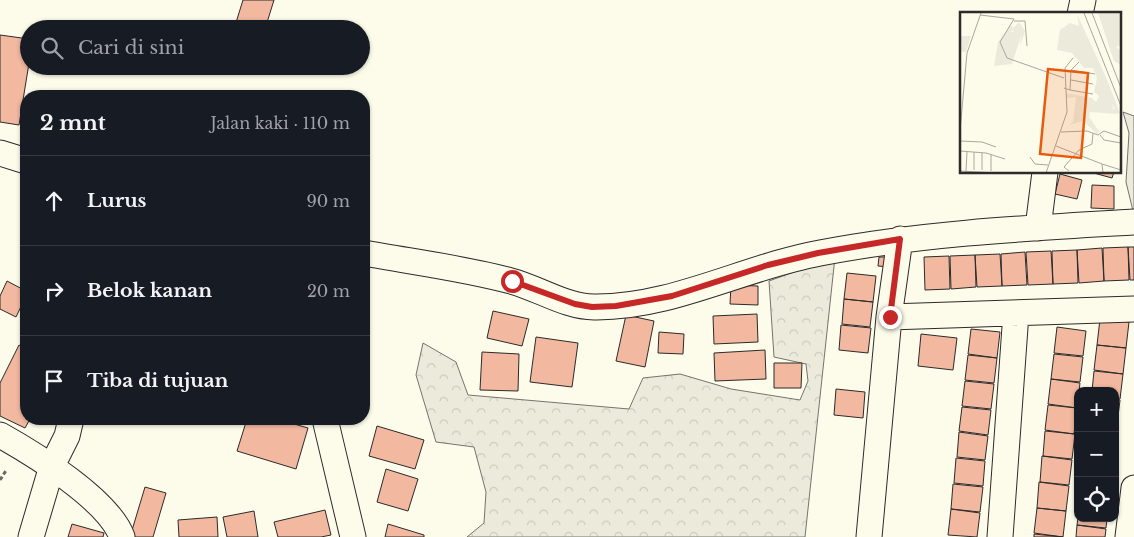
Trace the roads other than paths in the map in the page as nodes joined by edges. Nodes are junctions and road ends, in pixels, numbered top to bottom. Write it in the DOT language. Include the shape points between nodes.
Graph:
graph roads {
  1 [pos="0,154"];
  2 [pos="20,159"];
  3 [pos="1045,174"];
  4 [pos="1134,222"];
  5 [pos="1038,228"];
  6 [pos="900,239"];
  7 [pos="370,254"];
  8 [pos="1134,309"];
  9 [pos="1016,313"];
  10 [pos="890,317"];
  11 [pos="70,425"];
  12 [pos="326,425"];
  13 [pos="0,435"];
  14 [pos="52,466"];
  15 [pos="1134,488"];
  16 [pos="30,537"];
  17 [pos="122,537"];
  18 [pos="353,537"];
  19 [pos="869,537"];
  20 [pos="1000,537"];
  21 [pos="1128,537"];
  1 -- 2 [label="street"];
  3 -- 5 [label="street"];
  4 -- 5 [label="street"];
  5 -- 6 [label="street"];
  6 -- 7 [label="street" via="768,265 672,296 592,307 512,281"];
  6 -- 10 [label="street"];
  8 -- 9 [label="street"];
  9 -- 10 [label="street"];
  9 -- 20 [label="street"];
  10 -- 19 [label="street"];
  11 -- 14 [label="street"];
  12 -- 18 [label="street"];
  13 -- 14 [label="street"];
  14 -- 16 [label="street"];
  14 -- 17 [label="street" via="103,509"];
  15 -- 21 [label="street"];
}
